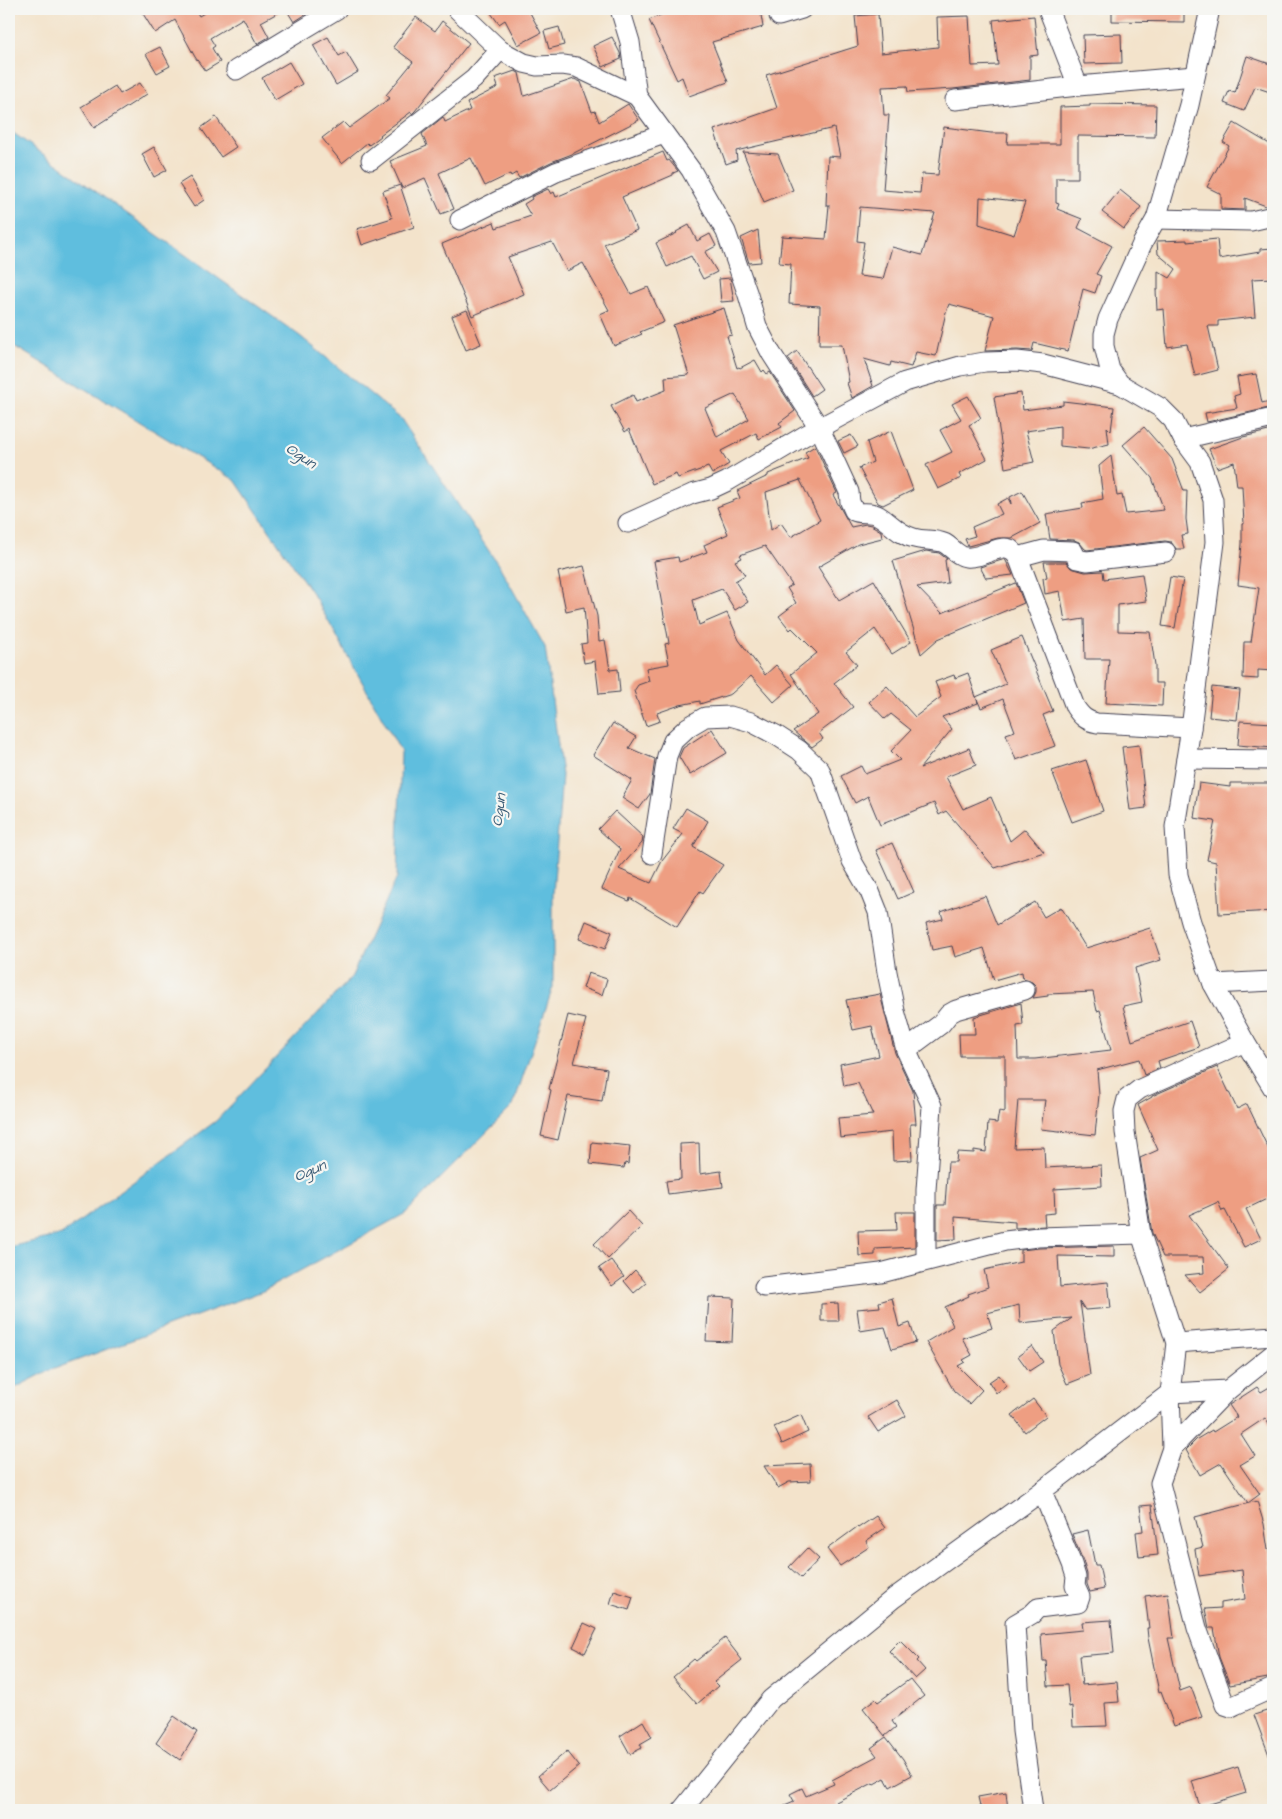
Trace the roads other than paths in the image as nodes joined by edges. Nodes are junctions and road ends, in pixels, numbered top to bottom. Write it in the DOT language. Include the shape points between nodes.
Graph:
graph roads {
  1 [pos="337,9"];
  2 [pos="457,9"];
  3 [pos="620,9"];
  4 [pos="802,9"];
  5 [pos="1048,9"];
  6 [pos="1210,9"];
  7 [pos="778,16"];
  8 [pos="500,50"];
  9 [pos="236,70"];
  10 [pos="1195,76"];
  11 [pos="1078,86"];
  12 [pos="637,96"];
  13 [pos="955,100"];
  14 [pos="664,134"];
  15 [pos="371,160"];
  16 [pos="1273,216"];
  17 [pos="1156,218"];
  18 [pos="460,220"];
  19 [pos="1120,384"];
  20 [pos="1273,418"];
  21 [pos="820,429"];
  22 [pos="1183,439"];
  23 [pos="628,523"];
  24 [pos="1166,552"];
  25 [pos="1018,557"];
  26 [pos="1192,728"];
  27 [pos="1186,759"];
  28 [pos="1273,760"];
  29 [pos="652,854"];
  30 [pos="1273,981"];
  31 [pos="1213,984"];
  32 [pos="1025,990"];
  33 [pos="1245,1042"];
  34 [pos="906,1050"];
  35 [pos="1273,1088"];
  36 [pos="1141,1234"];
  37 [pos="926,1260"];
  38 [pos="764,1287"];
  39 [pos="1273,1336"];
  40 [pos="1176,1343"];
  41 [pos="1273,1354"];
  42 [pos="1228,1390"];
  43 [pos="1170,1393"];
  44 [pos="1172,1448"];
  45 [pos="1042,1491"];
  46 [pos="1273,1688"];
  47 [pos="682,1810"];
  48 [pos="1033,1810"];
  1 -- 9 [label="street"];
  2 -- 8 [label="street"];
  3 -- 12 [label="street" via="630,42"];
  4 -- 7 [label="street"];
  5 -- 11 [label="street"];
  6 -- 10 [label="street"];
  8 -- 12 [label="street" via="530,65 576,67"];
  8 -- 15 [label="street" via="474,79"];
  10 -- 11 [label="street"];
  10 -- 17 [label="street"];
  11 -- 13 [label="street"];
  12 -- 14 [label="street"];
  14 -- 18 [label="street" via="556,172"];
  14 -- 21 [label="street" via="691,170 726,232 757,326"];
  16 -- 17 [label="street" via="1251,221"];
  17 -- 19 [label="street" via="1104,334 1106,359"];
  19 -- 21 [label="street" via="1043,364 985,362 905,382"];
  19 -- 22 [label="street" via="1161,408 1173,420"];
  20 -- 22 [label="street"];
  21 -- 23 [label="street" via="728,481"];
  21 -- 25 [label="street" via="849,492 854,511 878,515 908,537 944,543 963,557 979,557 1002,548 1010,549"];
  22 -- 26 [label="street" via="1200,462 1213,500 1215,542"];
  24 -- 25 [label="street" via="1087,561 1077,559 1073,551 1044,550"];
  25 -- 26 [label="street" via="1080,715 1097,723"];
  26 -- 27 [label="street"];
  27 -- 28 [label="street"];
  27 -- 31 [label="street" via="1175,827 1178,875"];
  29 -- 34 [label="street" via="667,756 673,741 688,727 705,717 730,716 750,722 799,750 820,770 852,861 878,912 891,992"];
  30 -- 31 [label="street"];
  31 -- 33 [label="street"];
  32 -- 34 [label="street" via="956,1010"];
  33 -- 35 [label="street"];
  33 -- 36 [label="street" via="1127,1099 1125,1132"];
  34 -- 37 [label="street" via="932,1106 926,1190"];
  36 -- 37 [label="street" via="1022,1238"];
  36 -- 40 [label="street"];
  37 -- 38 [label="street" via="881,1273"];
  39 -- 40 [label="street"];
  40 -- 43 [label="street"];
  41 -- 42 [label="street"];
  42 -- 43 [label="street"];
  42 -- 44 [label="street"];
  43 -- 44 [label="street"];
  43 -- 45 [label="street"];
  44 -- 46 [label="street" via="1160,1484 1197,1628 1223,1702 1231,1707"];
  45 -- 47 [label="street" via="894,1598 781,1690"];
  45 -- 48 [label="street" via="1072,1564 1080,1597 1078,1603 1038,1608 1015,1624 1022,1731"];
}
